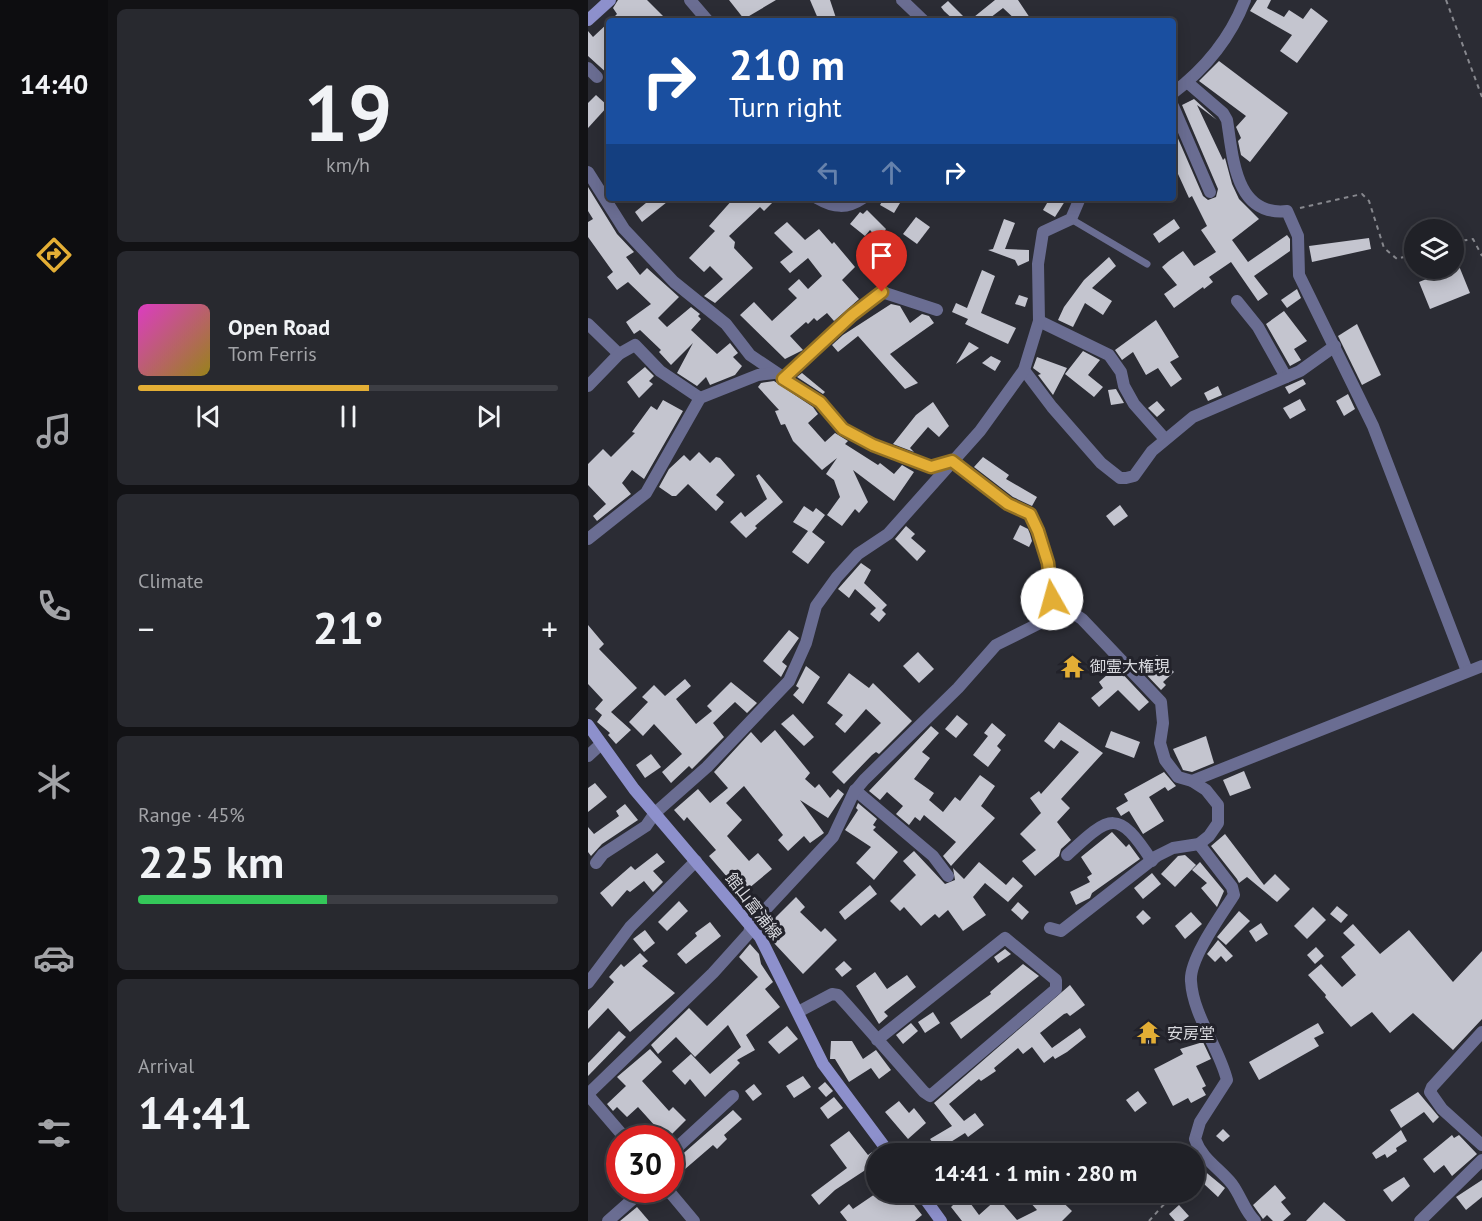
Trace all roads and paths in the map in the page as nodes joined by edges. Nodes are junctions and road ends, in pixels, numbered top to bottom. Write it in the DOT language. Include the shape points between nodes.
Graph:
graph roads {
  1 [pos="610,0"];
  2 [pos="690,0"];
  3 [pos="902,0"];
  4 [pos="1245,0"];
  5 [pos="1446,0"];
  6 [pos="705,18"];
  7 [pos="921,18"];
  8 [pos="588,20"];
  9 [pos="588,68"];
  10 [pos="597,77"];
  11 [pos="1187,82"];
  12 [pos="1176,91"];
  13 [pos="1482,97"];
  14 [pos="1176,113"];
  15 [pos="588,171"];
  16 [pos="1210,192"];
  17 [pos="606,200"];
  18 [pos="607,201"];
  19 [pos="823,201"];
  20 [pos="858,201"];
  21 [pos="1079,201"];
  22 [pos="1287,211"];
  23 [pos="1071,219"];
  24 [pos="1464,240"];
  25 [pos="1482,256"];
  26 [pos="1404,257"];
  27 [pos="1147,264"];
  28 [pos="1237,301"];
  29 [pos="937,310"];
  30 [pos="1039,321"];
  31 [pos="588,324"];
  32 [pos="1335,346"];
  33 [pos="619,354"];
  34 [pos="1024,370"];
  35 [pos="779,376"];
  36 [pos="1286,377"];
  37 [pos="588,386"];
  38 [pos="700,398"];
  39 [pos="1166,439"];
  40 [pos="952,461"];
  41 [pos="588,539"];
  42 [pos="1052,599"];
  43 [pos="1482,666"];
  44 [pos="1467,671"];
  45 [pos="588,725"];
  46 [pos="600,744"];
  47 [pos="588,756"];
  48 [pos="1192,781"];
  49 [pos="855,790"];
  50 [pos="655,813"];
  51 [pos="1199,844"];
  52 [pos="1067,855"];
  53 [pos="696,861"];
  54 [pos="1152,861"];
  55 [pos="596,863"];
  56 [pos="948,876"];
  57 [pos="751,925"];
  58 [pos="1050,928"];
  59 [pos="588,983"];
  60 [pos="798,1012"];
  61 [pos="1482,1032"];
  62 [pos="877,1040"];
  63 [pos="588,1094"];
  64 [pos="733,1096"];
  65 [pos="614,1125"];
  66 [pos="684,1141"];
  67 [pos="882,1143"];
  68 [pos="1482,1145"];
  69 [pos="1482,1160"];
  70 [pos="628,1203"];
  71 [pos="679,1203"];
  72 [pos="928,1203"];
  73 [pos="1165,1203"];
  74 [pos="608,1221"];
  75 [pos="694,1221"];
  76 [pos="941,1221"];
  77 [pos="1149,1221"];
  78 [pos="1255,1221"];
  79 [pos="1420,1221"];
  1 -- 8 [label="main road"];
  2 -- 6 [label="street"];
  3 -- 7 [label="street"];
  4 -- 11 [label="street" via="1225,42"];
  5 -- 13 [label="path"];
  9 -- 10 [label="street"];
  11 -- 12 [label="street"];
  11 -- 22 [label="street" via="1227,120 1237,176 1246,193 1263,209"];
  14 -- 16 [label="street"];
  15 -- 17 [label="street"];
  18 -- 35 [label="street" via="624,229 674,282 726,324 750,355"];
  19 -- 20 [label="street" via="847,207"];
  21 -- 23 [label="street"];
  22 -- 26 [label="path" via="1362,194 1369,201 1384,248 1397,259"];
  22 -- 32 [label="street" via="1298,236 1299,275"];
  23 -- 27 [label="lane"];
  23 -- 30 [label="street" via="1043,232 1038,264"];
  24 -- 25 [label="path" via="1473,239"];
  28 -- 36 [label="street" via="1258,327"];
  29 -- 35 [label="street" via="882,292"];
  30 -- 34 [label="street"];
  30 -- 39 [label="street" via="1109,355 1134,404"];
  31 -- 33 [label="street"];
  32 -- 36 [label="street" via="1307,368"];
  32 -- 44 [label="street" via="1373,426"];
  33 -- 37 [label="street"];
  33 -- 38 [label="street" via="635,345 660,371"];
  34 -- 39 [label="street" via="1101,463 1120,478 1134,476"];
  34 -- 40 [label="street" via="980,431"];
  35 -- 38 [label="street" via="758,375"];
  35 -- 40 [label="street" via="820,402 843,429 873,445 931,467"];
  36 -- 39 [label="street" via="1193,417"];
  38 -- 41 [label="street" via="646,493"];
  40 -- 42 [label="street" via="1008,504 1030,514 1048,563"];
  40 -- 50 [label="street" via="886,535 858,554 837,577 816,606 806,643 789,681 707,767"];
  42 -- 48 [label="street" via="1082,619 1161,702 1160,742 1166,760 1179,777"];
  42 -- 49 [label="street" via="1046,620 996,645"];
  43 -- 44 [label="street"];
  44 -- 48 [label="street"];
  45 -- 46 [label="main road, 館山富浦線"];
  46 -- 47 [label="street"];
  46 -- 50 [label="main road, 館山富浦線"];
  48 -- 51 [label="street" via="1214,797 1218,806 1216,829"];
  49 -- 56 [label="street" via="933,856"];
  49 -- 57 [label="street" via="833,837"];
  50 -- 53 [label="main road, 館山富浦線"];
  50 -- 55 [label="street" via="646,826 603,854"];
  51 -- 54 [label="street" via="1173,848"];
  51 -- 78 [label="street" via="1234,895 1208,937 1190,980 1227,1080 1200,1122 1195,1140 1204,1157 1233,1185"];
  52 -- 54 [label="street" via="1091,833 1113,823 1125,825 1134,833"];
  53 -- 57 [label="main road, 館山富浦線"];
  53 -- 59 [label="street" via="630,927"];
  54 -- 58 [label="street" via="1061,931"];
  57 -- 60 [label="main road, 館山富浦線" via="770,952"];
  57 -- 63 [label="street" via="749,933 713,972"];
  60 -- 62 [label="street" via="832,994 838,995"];
  60 -- 67 [label="main road, 館山富浦線" via="830,1074"];
  61 -- 68 [label="street" via="1430,1092 1442,1109"];
  62 -- 62 [label="street" via="930,1096 1056,989 1056,980 1005,938"];
  63 -- 65 [label="street"];
  64 -- 66 [label="street"];
  69 -- 79 [label="street"];
  70 -- 74 [label="street"];
  71 -- 75 [label="street"];
  72 -- 76 [label="main road"];
  73 -- 77 [label="path"];
}
